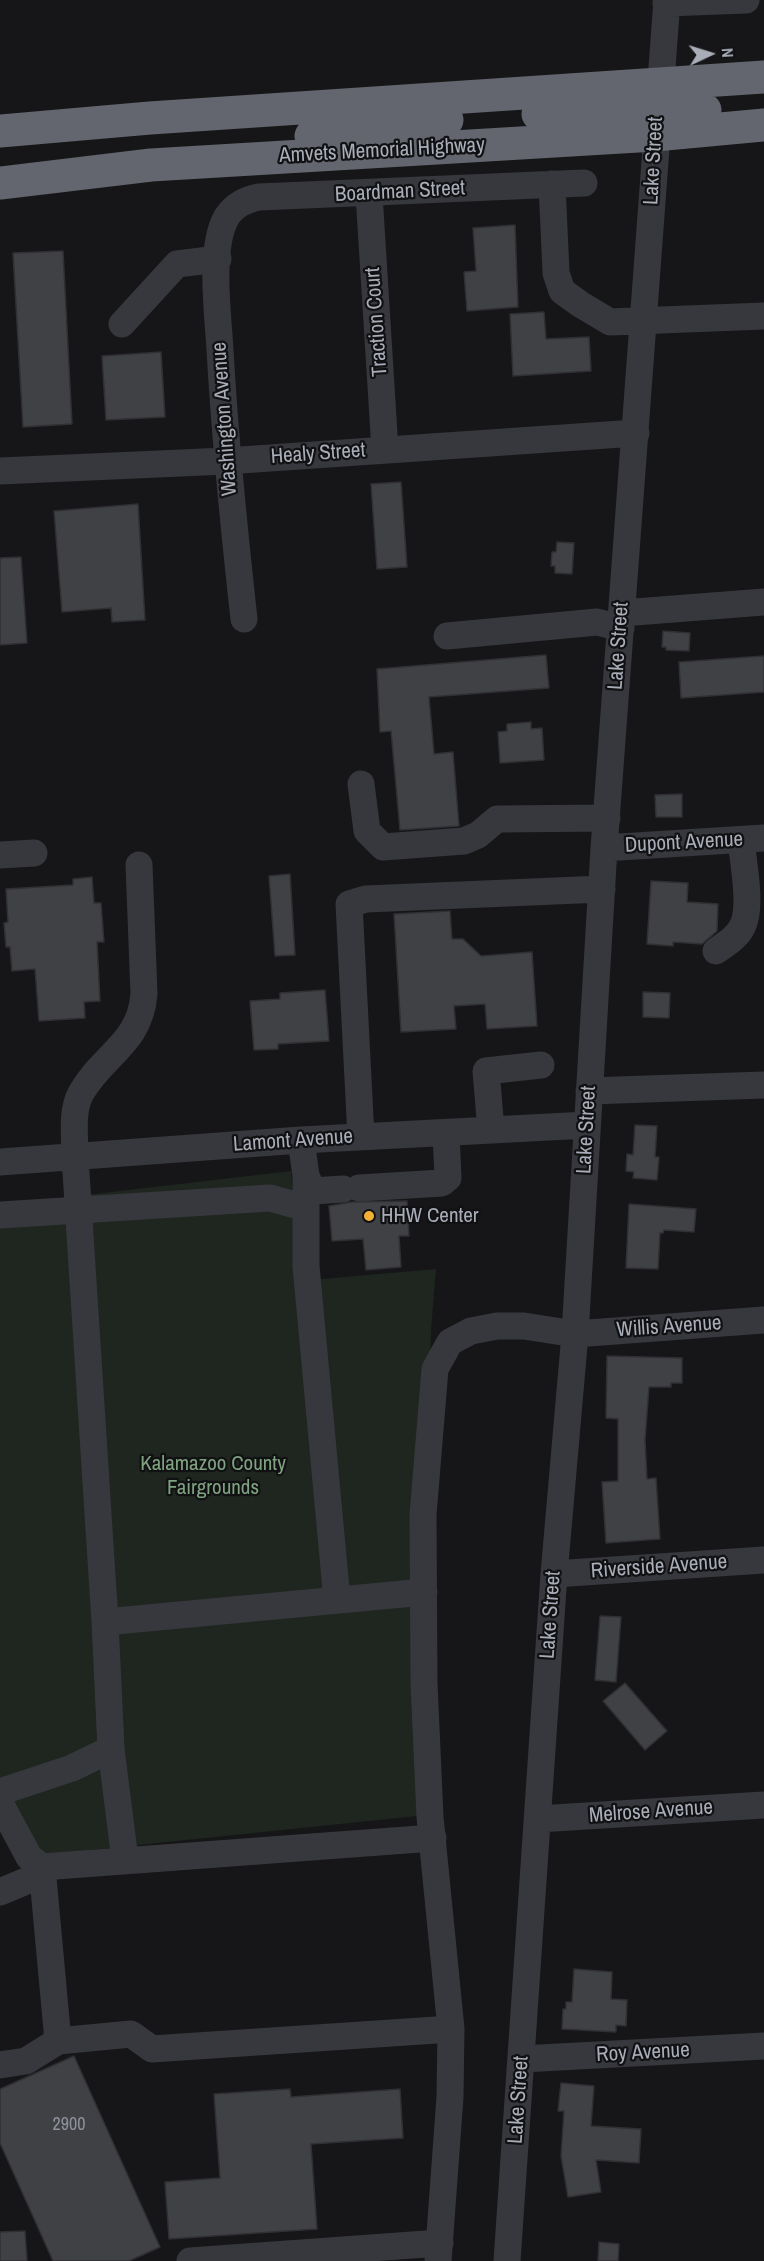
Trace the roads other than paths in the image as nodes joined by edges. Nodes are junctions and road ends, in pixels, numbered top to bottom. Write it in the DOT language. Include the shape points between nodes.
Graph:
graph roads {
  1 [pos="746,0"];
  2 [pos="666,2"];
  3 [pos="764,77"];
  4 [pos="764,106"];
  5 [pos="657,110"];
  6 [pos="764,125"];
  7 [pos="0,131"];
  8 [pos="0,183"];
  9 [pos="584,183"];
  10 [pos="552,184"];
  11 [pos="369,194"];
  12 [pos="225,220"];
  13 [pos="218,259"];
  14 [pos="764,316"];
  15 [pos="644,319"];
  16 [pos="122,324"];
  17 [pos="636,434"];
  18 [pos="385,450"];
  19 [pos="226,461"];
  20 [pos="0,471"];
  21 [pos="764,602"];
  22 [pos="244,619"];
  23 [pos="621,620"];
  24 [pos="447,636"];
  25 [pos="361,784"];
  26 [pos="607,818"];
  27 [pos="752,839"];
  28 [pos="604,848"];
  29 [pos="34,853"];
  30 [pos="0,855"];
  31 [pos="139,865"];
  32 [pos="602,889"];
  33 [pos="716,951"];
  34 [pos="540,1065"];
  35 [pos="764,1085"];
  36 [pos="589,1091"];
  37 [pos="587,1125"];
  38 [pos="491,1130"];
  39 [pos="446,1133"];
  40 [pos="361,1137"];
  41 [pos="301,1140"];
  42 [pos="75,1157"];
  43 [pos="0,1162"];
  44 [pos="306,1176"];
  45 [pos="78,1208"];
  46 [pos="306,1208"];
  47 [pos="0,1215"];
  48 [pos="764,1320"];
  49 [pos="575,1334"];
  50 [pos="764,1560"];
  51 [pos="554,1574"];
  52 [pos="424,1592"];
  53 [pos="338,1600"];
  54 [pos="105,1622"];
  55 [pos="111,1749"];
  56 [pos="0,1792"];
  57 [pos="0,1803"];
  58 [pos="764,1805"];
  59 [pos="538,1819"];
  60 [pos="433,1838"];
  61 [pos="125,1860"];
  62 [pos="43,1870"];
  63 [pos="0,1892"];
  64 [pos="451,2029"];
  65 [pos="58,2041"];
  66 [pos="764,2046"];
  67 [pos="522,2059"];
  68 [pos="0,2065"];
  69 [pos="439,2252"];
  70 [pos="190,2261"];
  71 [pos="507,2261"];
  1 -- 2 [label="street"];
  2 -- 5 [label="street, Lake Street"];
  3 -- 5 [label="highway"];
  4 -- 5 [label="highway"];
  5 -- 6 [label="highway"];
  5 -- 7 [label="highway" via="150,118"];
  5 -- 8 [label="highway" via="509,115 334,132 254,147 230,160"];
  5 -- 15 [label="street, Lake Street"];
  9 -- 10 [label="street, Boardman Street"];
  10 -- 11 [label="street, Boardman Street"];
  10 -- 15 [label="street" via="556,273 562,291 610,322"];
  11 -- 12 [label="street, Boardman Street" via="254,198 239,204"];
  11 -- 18 [label="street, Traction Court"];
  12 -- 13 [label="street, Washington Avenue"];
  13 -- 16 [label="street" via="177,264"];
  13 -- 19 [label="street, Washington Avenue"];
  14 -- 15 [label="street"];
  15 -- 17 [label="street, Lake Street"];
  17 -- 18 [label="street, Healy Street"];
  17 -- 23 [label="street, Lake Street"];
  18 -- 19 [label="street, Healy Street"];
  19 -- 20 [label="street, Healy Street"];
  19 -- 22 [label="street, Washington Avenue"];
  21 -- 23 [label="street"];
  23 -- 24 [label="street"];
  23 -- 26 [label="street, Lake Street"];
  25 -- 26 [label="street" via="367,831 383,847 464,841 497,819"];
  26 -- 28 [label="street, Lake Street"];
  27 -- 28 [label="street, Dupont Avenue"];
  27 -- 33 [label="street" via="746,916 733,939"];
  28 -- 32 [label="street, Lake Street"];
  29 -- 30 [label="street"];
  31 -- 42 [label="street" via="142,1014 135,1029 81,1093 75,1108"];
  32 -- 36 [label="street, Lake Street"];
  32 -- 40 [label="street" via="366,899 349,904"];
  34 -- 38 [label="street" via="486,1071"];
  35 -- 36 [label="street"];
  36 -- 37 [label="street, Lake Street"];
  37 -- 38 [label="street, Lamont Avenue"];
  37 -- 49 [label="street, Lake Street"];
  38 -- 39 [label="street, Lamont Avenue"];
  39 -- 40 [label="street, Lamont Avenue"];
  39 -- 44 [label="street" via="448,1178 442,1183 313,1191"];
  40 -- 41 [label="street, Lamont Avenue"];
  41 -- 42 [label="street, Lamont Avenue"];
  41 -- 44 [label="street"];
  42 -- 43 [label="street, Lamont Avenue"];
  42 -- 45 [label="street"];
  44 -- 46 [label="street"];
  45 -- 46 [label="street" via="270,1197"];
  45 -- 47 [label="street"];
  45 -- 54 [label="street"];
  46 -- 53 [label="street" via="306,1266"];
  48 -- 49 [label="street, Willis Avenue"];
  49 -- 51 [label="street, Lake Street"];
  49 -- 52 [label="street, Willis Avenue" via="496,1326 471,1331 450,1342 435,1369 423,1515"];
  50 -- 51 [label="street, Riverside Avenue"];
  51 -- 59 [label="street, Lake Street"];
  52 -- 53 [label="street"];
  52 -- 60 [label="street, Willis Avenue" via="424,1683"];
  53 -- 54 [label="street"];
  54 -- 55 [label="street"];
  55 -- 56 [label="street" via="72,1768"];
  55 -- 61 [label="street"];
  57 -- 62 [label="street" via="29,1857"];
  58 -- 59 [label="street, Melrose Avenue"];
  59 -- 67 [label="street, Lake Street"];
  60 -- 61 [label="street"];
  60 -- 64 [label="street, Willis Avenue"];
  61 -- 62 [label="street"];
  62 -- 63 [label="street"];
  62 -- 65 [label="street"];
  64 -- 65 [label="street" via="152,2049 131,2034"];
  64 -- 69 [label="street, Willis Avenue"];
  65 -- 68 [label="street" via="26,2061"];
  66 -- 67 [label="street, Roy Avenue"];
  67 -- 71 [label="street, Lake Street"];
  69 -- 70 [label="street"];
}
